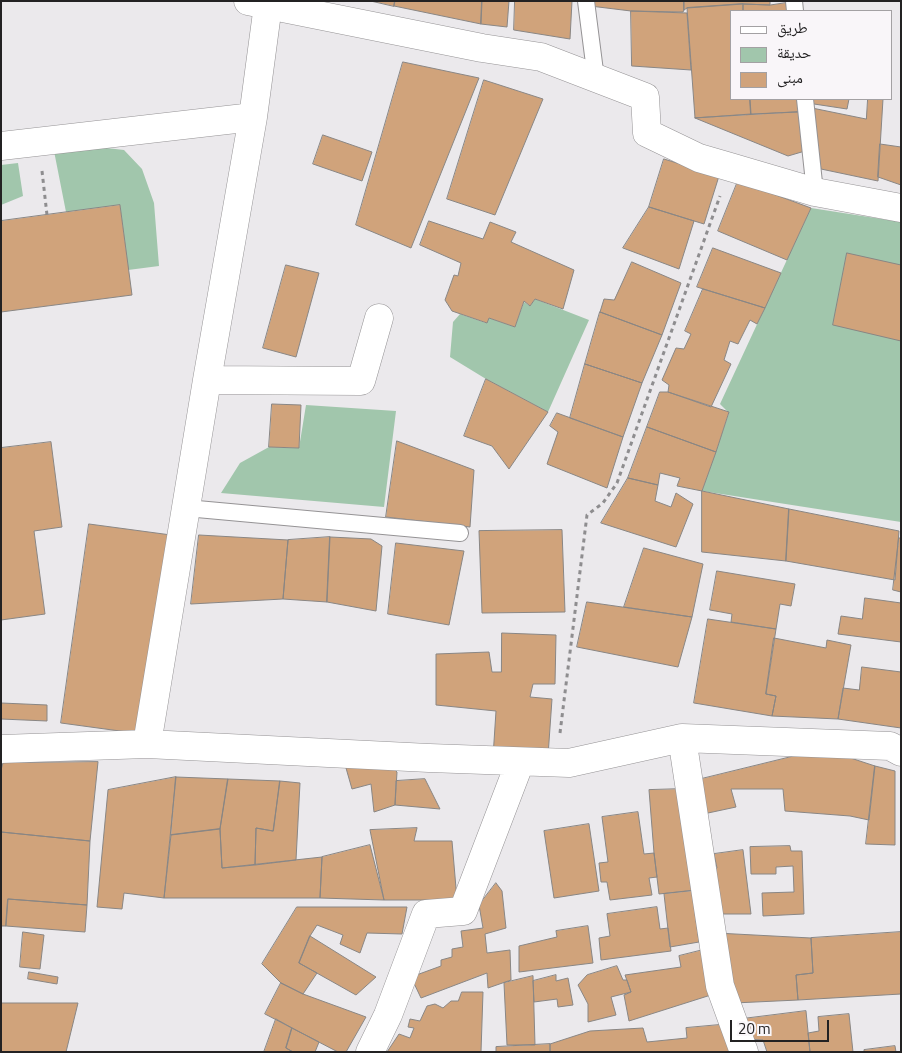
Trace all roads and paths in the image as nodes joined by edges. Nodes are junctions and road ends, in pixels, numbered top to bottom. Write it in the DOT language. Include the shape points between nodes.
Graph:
graph roads {
  1 [pos="586,1"];
  2 [pos="258,3"];
  3 [pos="596,78"];
  4 [pos="805,100"];
  5 [pos="253,117"];
  6 [pos="39,141"];
  7 [pos="1,146"];
  8 [pos="730,167"];
  9 [pos="816,192"];
  10 [pos="901,208"];
  11 [pos="47,215"];
  12 [pos="379,318"];
  13 [pos="207,380"];
  14 [pos="186,508"];
  15 [pos="460,533"];
  16 [pos="682,738"];
  17 [pos="147,744"];
  18 [pos="1,749"];
  19 [pos="901,752"];
  20 [pos="520,762"];
  21 [pos="556,763"];
  22 [pos="370,1052"];
  23 [pos="744,1052"];
  1 -- 3 [label="lane"];
  2 -- 3 [label="street" via="541,57"];
  2 -- 5 [label="street"];
  3 -- 8 [label="street" via="645,97 647,133 699,158"];
  4 -- 9 [label="lane"];
  5 -- 6 [label="street"];
  5 -- 13 [label="street"];
  6 -- 7 [label="street"];
  6 -- 11 [label="path"];
  8 -- 9 [label="street"];
  8 -- 21 [label="path" via="617,482 603,503 588,515"];
  9 -- 10 [label="street"];
  12 -- 13 [label="street" via="361,382"];
  13 -- 14 [label="street"];
  14 -- 15 [label="lane"];
  14 -- 17 [label="street"];
  16 -- 19 [label="street" via="890,746"];
  16 -- 21 [label="street" via="569,763"];
  16 -- 23 [label="street" via="720,986"];
  17 -- 18 [label="street"];
  17 -- 20 [label="street"];
  20 -- 21 [label="street"];
  20 -- 22 [label="street" via="463,911 426,914 388,1015"];
}
